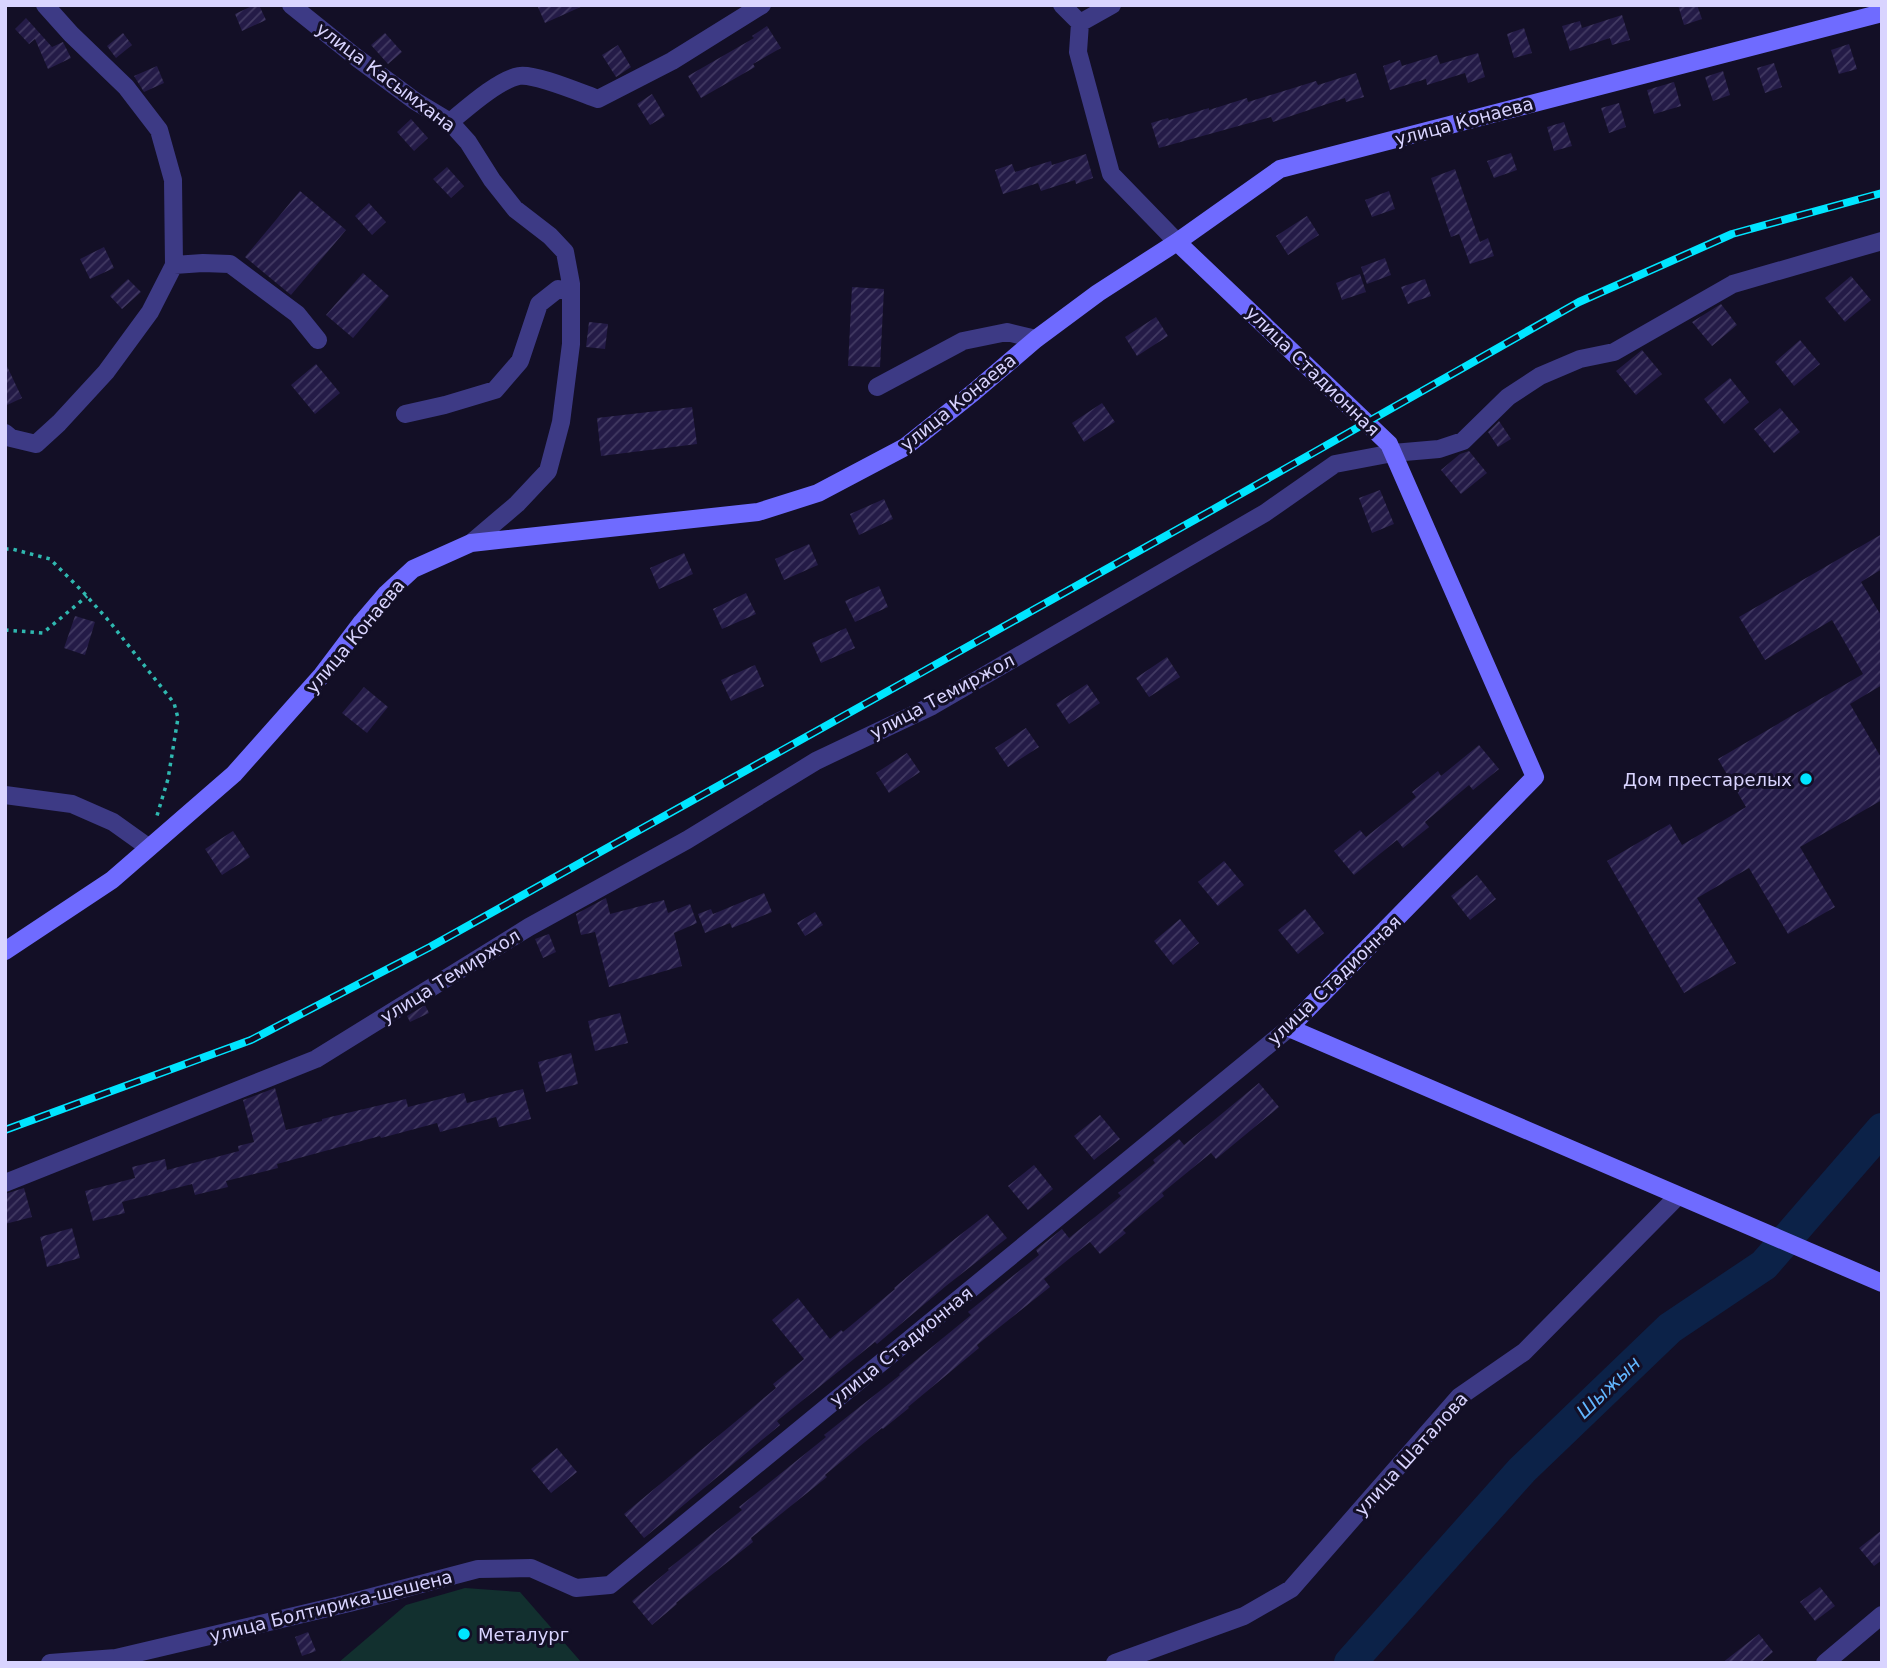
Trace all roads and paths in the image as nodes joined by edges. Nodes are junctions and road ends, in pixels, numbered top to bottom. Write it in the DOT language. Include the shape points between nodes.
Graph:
graph roads {
  1 [pos="45,5"];
  2 [pos="291,5"];
  3 [pos="762,5"];
  4 [pos="1062,5"];
  5 [pos="1112,5"];
  6 [pos="1882,13"];
  7 [pos="1080,23"];
  8 [pos="450,122"];
  9 [pos="1882,241"];
  10 [pos="1177,242"];
  11 [pos="174,265"];
  12 [pos="571,292"];
  13 [pos="1037,339"];
  14 [pos="318,340"];
  15 [pos="877,387"];
  16 [pos="405,414"];
  17 [pos="5,433"];
  18 [pos="1393,453"];
  19 [pos="471,543"];
  20 [pos="5,549"];
  21 [pos="88,596"];
  22 [pos="5,630"];
  23 [pos="5,795"];
  24 [pos="148,848"];
  25 [pos="5,951"];
  26 [pos="1289,1028"];
  27 [pos="5,1182"];
  28 [pos="1678,1196"];
  29 [pos="1882,1283"];
  30 [pos="610,1585"];
  31 [pos="1882,1615"];
  32 [pos="50,1663"];
  33 [pos="1115,1663"];
  34 [pos="1825,1663"];
  1 -- 11 [label="street" via="127,87 159,130 173,180"];
  2 -- 8 [label="street, улица Касымхана" via="415,101"];
  3 -- 8 [label="street" via="672,61 598,99 521,75 481,97"];
  4 -- 7 [label="street"];
  5 -- 7 [label="street"];
  6 -- 10 [label="street, улица Конаева" via="1280,169"];
  7 -- 10 [label="street" via="1078,52 1111,174"];
  8 -- 12 [label="street, улица Касымхана" via="515,209 565,253"];
  9 -- 18 [label="street, улица Темиржол" via="1732,284 1614,352 1580,359 1540,376 1508,397 1463,441 1440,449"];
  10 -- 13 [label="street, улица Конаева"];
  10 -- 18 [label="street, улица Стадионная" via="1390,444"];
  11 -- 14 [label="street" via="230,264 297,314"];
  11 -- 17 [label="street" via="150,312 106,372 59,423 36,444"];
  12 -- 16 [label="street" via="558,289 539,304 520,361 495,390"];
  12 -- 19 [label="street, улица Касымхана" via="571,344 561,422 548,471"];
  13 -- 15 [label="street" via="1007,332 963,341"];
  13 -- 19 [label="street, улица Конаева" via="905,447 808,497 758,512"];
  18 -- 26 [label="street, улица Стадионная" via="1535,778"];
  18 -- 27 [label="street, улица Темиржол" via="1335,464 1265,513 932,706 817,761 687,840 529,927 316,1059"];
  19 -- 24 [label="street, улица Конаева" via="413,569 386,594 322,675 233,774"];
  20 -- 21 [label="path" via="50,559"];
  21 -- 22 [label="path" via="43,633"];
  21 -- 24 [label="path" via="174,704 178,718 168,779"];
  23 -- 24 [label="street" via="72,804 113,822"];
  24 -- 25 [label="street, улица Конаева" via="112,880"];
  26 -- 28 [label="street"];
  26 -- 30 [label="street, улица Стадионная"];
  28 -- 29 [label="street"];
  28 -- 33 [label="street, улица Шаталова" via="1524,1352 1459,1397 1291,1589 1244,1616"];
  30 -- 32 [label="street, улица Болтирика-шешена" via="576,1588 531,1569 478,1569 116,1658"];
  31 -- 34 [label="street"];
}
